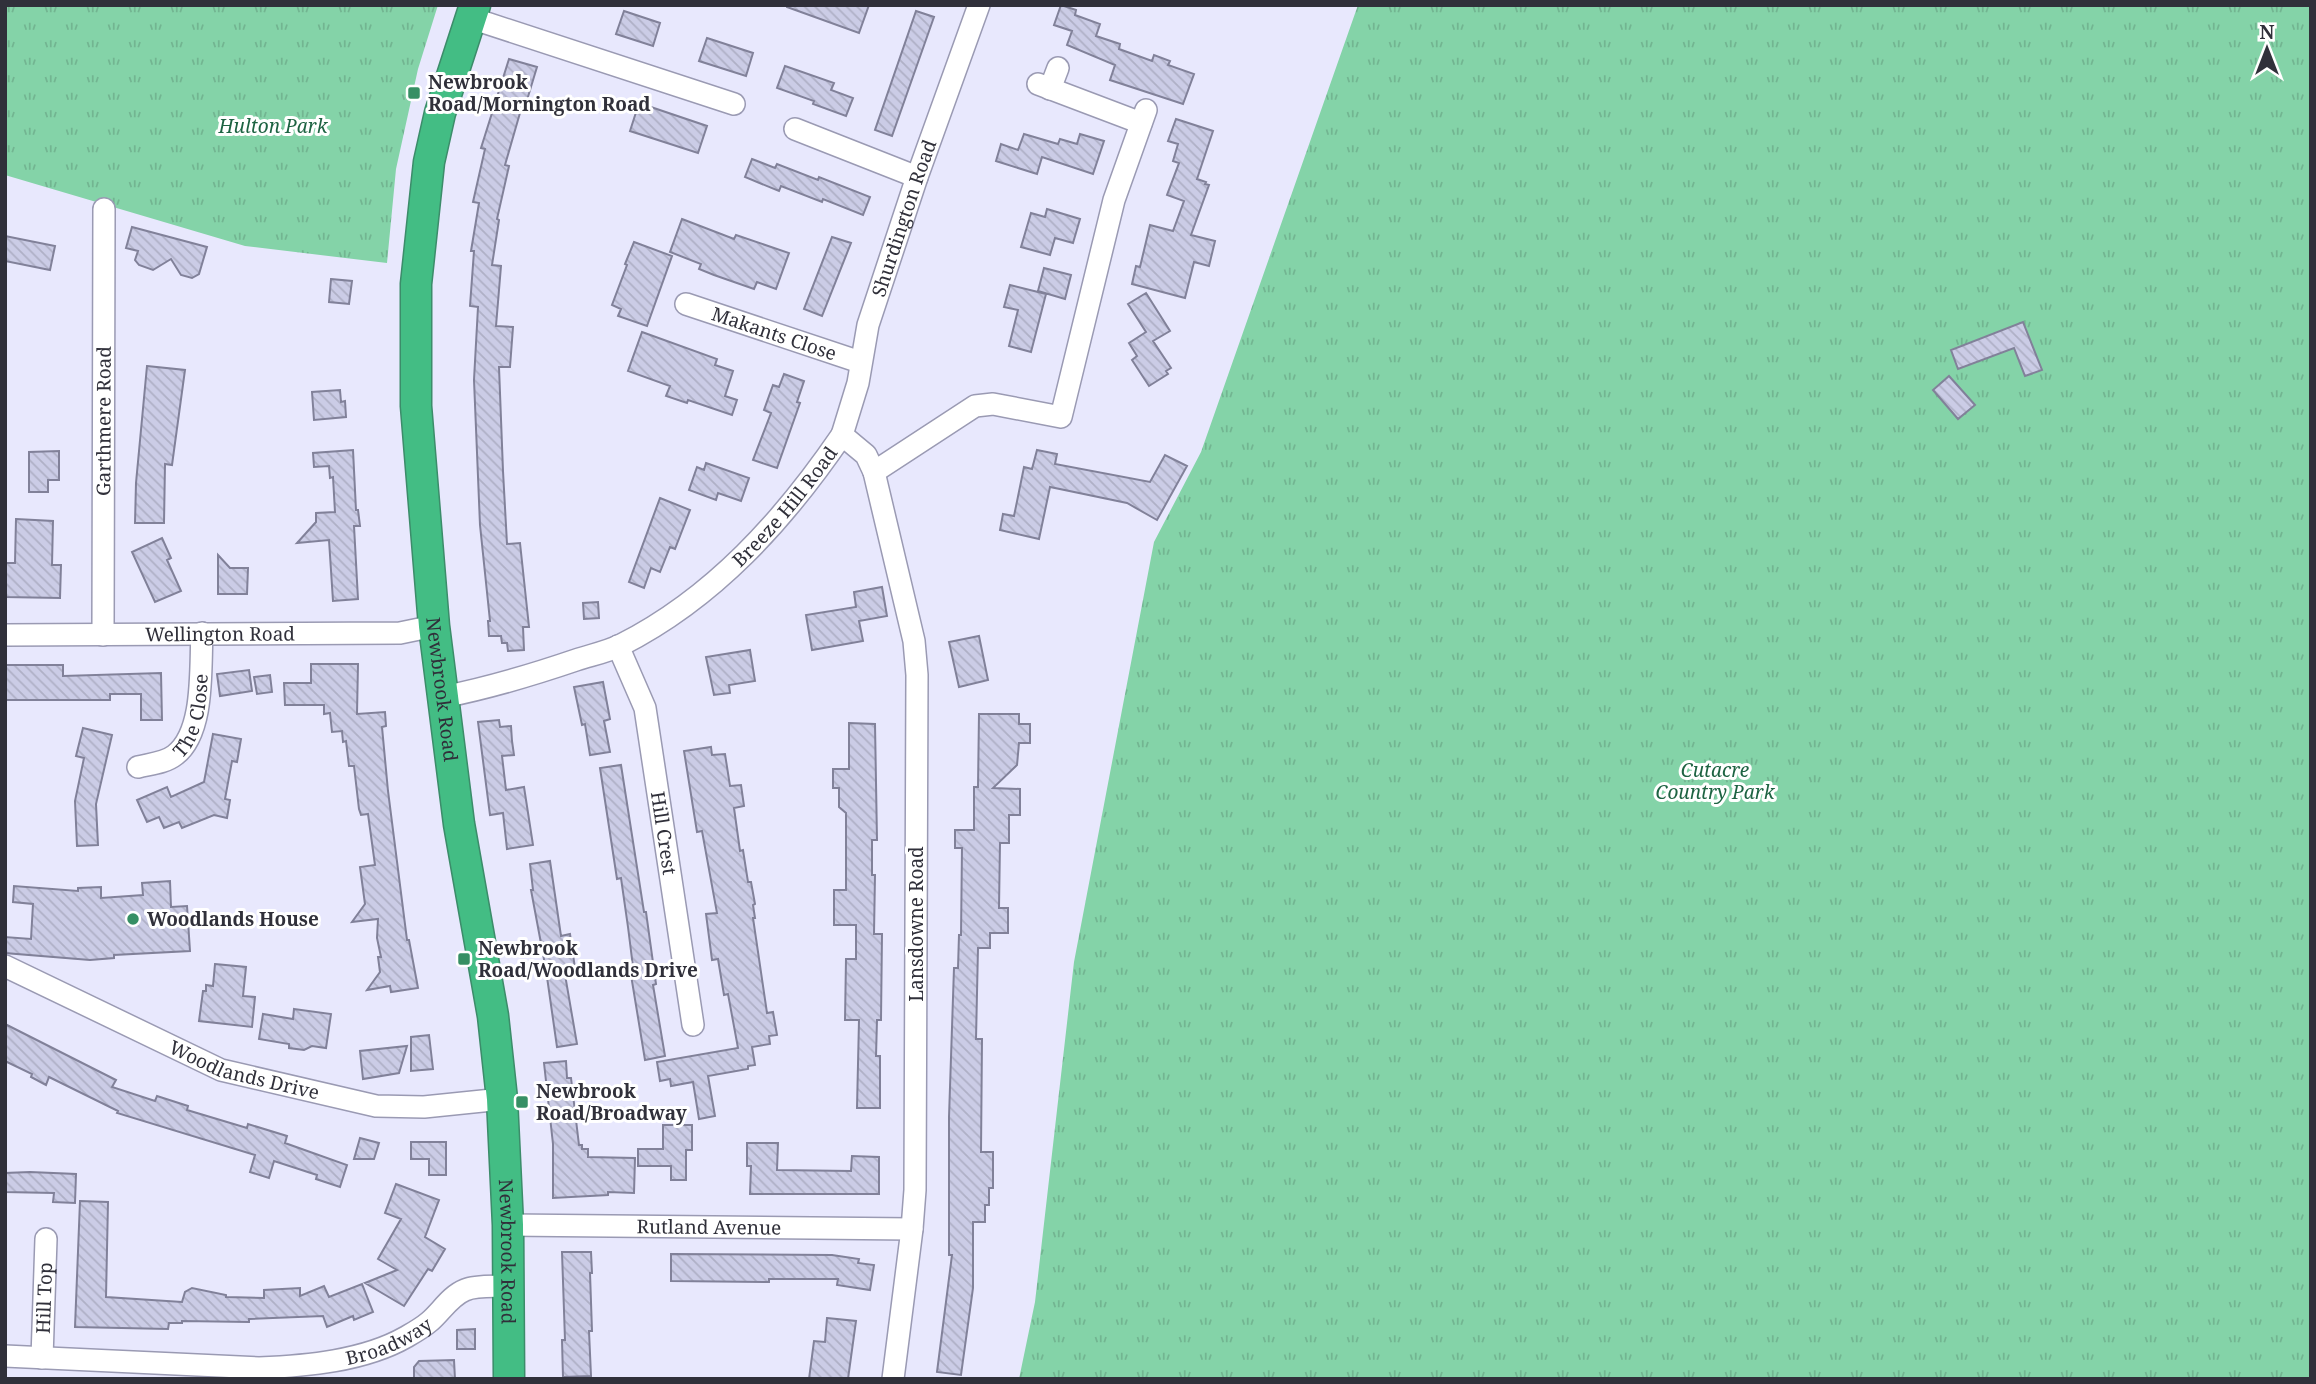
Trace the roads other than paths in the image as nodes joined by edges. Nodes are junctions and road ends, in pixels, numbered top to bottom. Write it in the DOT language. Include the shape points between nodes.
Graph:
graph roads {
  1 [pos="979,5"];
  2 [pos="473,12"];
  3 [pos="1058,68"];
  4 [pos="734,104"];
  5 [pos="795,129"];
  6 [pos="917,177"];
  7 [pos="104,209"];
  8 [pos="686,304"];
  9 [pos="860,362"];
  10 [pos="842,435"];
  11 [pos="874,472"];
  12 [pos="434,626"];
  13 [pos="202,633"];
  14 [pos="5,635"];
  15 [pos="103,635"];
  16 [pos="618,646"];
  17 [pos="443,697"];
  18 [pos="138,767"];
  19 [pos="5,966"];
  20 [pos="693,1025"];
  21 [pos="502,1099"];
  22 [pos="508,1225"];
  23 [pos="912,1229"];
  24 [pos="46,1239"];
  25 [pos="508,1286"];
  26 [pos="5,1356"];
  27 [pos="42,1358"];
  28 [pos="196,1372"];
  29 [pos="509,1379"];
  30 [pos="893,1379"];
  1 -- 6 [label="street, Shurdington Road"];
  2 -- 4 [label="street"];
  2 -- 12 [label="highway, Newbrook Road" via="429,162 416,284 416,406"];
  3 -- 11 [label="street" via="1044,87 1143,117 1114,200 1060,417 993,404 975,406"];
  5 -- 6 [label="street"];
  6 -- 9 [label="street, Shurdington Road" via="867,325"];
  7 -- 15 [label="street, Garthmere Road"];
  8 -- 9 [label="street, Makants Close"];
  9 -- 10 [label="street, Shurdington Road"];
  10 -- 11 [label="street, Breeze Hill Road" via="866,454"];
  10 -- 16 [label="street, Breeze Hill Road" via="785,512 711,586 666,620"];
  11 -- 23 [label="street, Lansdowne Road" via="914,641 917,676"];
  12 -- 13 [label="street, Wellington Road" via="400,633"];
  12 -- 17 [label="highway, Newbrook Road"];
  13 -- 15 [label="street, Wellington Road"];
  13 -- 18 [label="street, The Close" via="193,728 177,754"];
  14 -- 15 [label="street, Wellington Road"];
  16 -- 17 [label="street, Breeze Hill Road"];
  16 -- 20 [label="street, Hill Crest" via="645,708"];
  17 -- 21 [label="highway, Newbrook Road"];
  19 -- 21 [label="street, Woodlands Drive" via="221,1070 376,1106 424,1107"];
  21 -- 22 [label="highway, Newbrook Road"];
  22 -- 23 [label="street, Rutland Avenue"];
  22 -- 25 [label="highway, Newbrook Road"];
  23 -- 30 [label="street, Lansdowne Road"];
  24 -- 27 [label="street, Hill Top"];
  25 -- 28 [label="street, Broadway" via="464,1290 404,1339 334,1362"];
  25 -- 29 [label="highway, Newbrook Road"];
  26 -- 27 [label="street, Broadway"];
  27 -- 28 [label="street, Broadway"];
}
